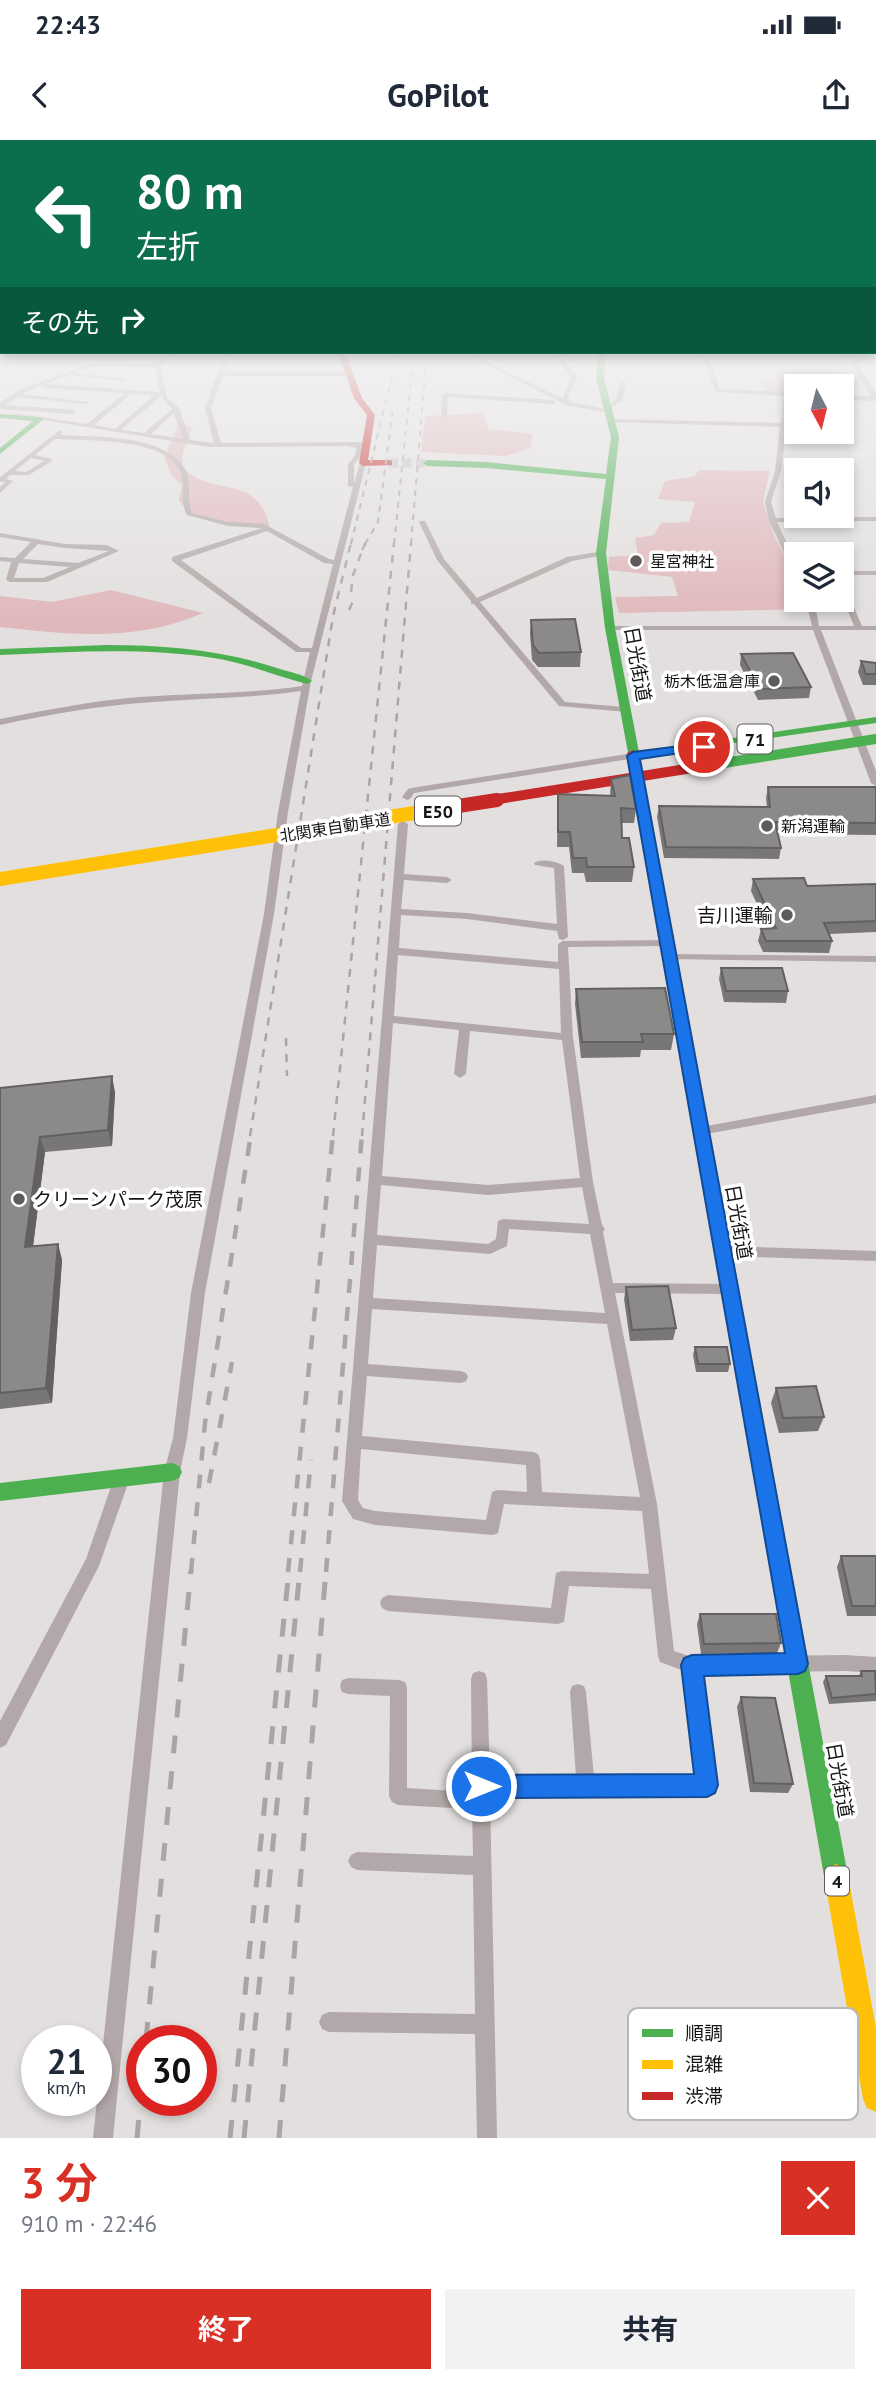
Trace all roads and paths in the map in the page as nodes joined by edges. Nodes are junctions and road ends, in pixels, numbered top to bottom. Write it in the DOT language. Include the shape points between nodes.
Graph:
graph roads {
  1 [pos="15,439"];
  2 [pos="51,439"];
  3 [pos="83,439"];
  4 [pos="173,439"];
  5 [pos="216,439"];
  6 [pos="368,439"];
  7 [pos="614,439"];
  8 [pos="781,439"];
  9 [pos="190,442"];
  10 [pos="294,443"];
  11 [pos="367,444"];
  12 [pos="218,445"];
  13 [pos="0,452"];
  14 [pos="166,454"];
  15 [pos="30,456"];
  16 [pos="363,463"];
  17 [pos="389,463"];
  18 [pos="427,463"];
  19 [pos="10,472"];
  20 [pos="610,477"];
  21 [pos="0,480"];
  22 [pos="0,492"];
  23 [pos="348,517"];
  24 [pos="876,519"];
  25 [pos="773,520"];
  26 [pos="423,522"];
  27 [pos="270,528"];
  28 [pos="1,536"];
  29 [pos="36,542"];
  30 [pos="784,543"];
  31 [pos="601,553"];
  32 [pos="0,559"];
  33 [pos="18,559"];
  34 [pos="335,562"];
  35 [pos="80,565"];
  36 [pos="854,573"];
  37 [pos="876,573"];
  38 [pos="474,602"];
  39 [pos="813,612"];
  40 [pos="852,612"];
  41 [pos="610,628"];
  42 [pos="816,628"];
  43 [pos="859,628"];
  44 [pos="876,628"];
  45 [pos="314,650"];
  46 [pos="0,652"];
  47 [pos="306,685"];
  48 [pos="624,710"];
  49 [pos="876,720"];
  50 [pos="0,722"];
  51 [pos="852,724"];
  52 [pos="876,730"];
  53 [pos="871,744"];
  54 [pos="633,756"];
  55 [pos="637,779"];
  56 [pos="876,783"];
  57 [pos="407,797"];
  58 [pos="403,824"];
  59 [pos="281,838"];
  60 [pos="538,863"];
  61 [pos="0,868"];
  62 [pos="400,877"];
  63 [pos="0,880"];
  64 [pos="447,880"];
  65 [pos="397,912"];
  66 [pos="563,928"];
  67 [pos="564,944"];
  68 [pos="669,950"];
  69 [pos="394,951"];
  70 [pos="876,959"];
  71 [pos="564,966"];
  72 [pos="388,1019"];
  73 [pos="465,1027"];
  74 [pos="567,1037"];
  75 [pos="460,1074"];
  76 [pos="876,1099"];
  77 [pos="701,1131"];
  78 [pos="377,1180"];
  79 [pos="587,1182"];
  80 [pos="598,1229"];
  81 [pos="370,1239"];
  82 [pos="722,1251"];
  83 [pos="876,1256"];
  84 [pos="610,1288"];
  85 [pos="729,1289"];
  86 [pos="364,1303"];
  87 [pos="613,1318"];
  88 [pos="359,1369"];
  89 [pos="461,1377"];
  90 [pos="354,1442"];
  91 [pos="172,1472"];
  92 [pos="122,1478"];
  93 [pos="0,1492"];
  94 [pos="535,1499"];
  95 [pos="649,1504"];
  96 [pos="658,1583"];
  97 [pos="388,1603"];
  98 [pos="798,1664"];
  99 [pos="692,1665"];
  100 [pos="876,1665"];
  101 [pos="479,1679"];
  102 [pos="348,1686"];
  103 [pos="578,1692"];
  104 [pos="0,1739"];
  105 [pos="586,1786"];
  106 [pos="481,1794"];
  107 [pos="357,1861"];
  108 [pos="482,1866"];
  109 [pos="329,2022"];
  110 [pos="485,2024"];
  111 [pos="876,2099"];
  112 [pos="103,2138"];
  113 [pos="487,2138"];
  1 -- 13 [label="main road"];
  2 -- 15 [label="street"];
  3 -- 14 [label="street"];
  4 -- 9 [label="street"];
  5 -- 12 [label="street"];
  6 -- 11 [label="main road"];
  7 -- 20 [label="main road, 日光街道 / 4"];
  8 -- 25 [label="street" via="778,471 768,502"];
  9 -- 12 [label="street"];
  9 -- 14 [label="street"];
  10 -- 11 [label="street"];
  10 -- 12 [label="street"];
  10 -- 23 [label="street" via="359,447 351,464 353,476 345,508"];
  11 -- 16 [label="main road"];
  14 -- 27 [label="street" via="186,478 182,495 189,514 220,523"];
  15 -- 19 [label="street"];
  15 -- 19 [label="street" via="50,460 27,474"];
  16 -- 17 [label="main road"];
  16 -- 23 [label="street"];
  18 -- 20 [label="main road"];
  19 -- 21 [label="street"];
  20 -- 31 [label="main road, 日光街道 / 4"];
  21 -- 22 [label="street" via="10,481"];
  23 -- 34 [label="street"];
  24 -- 25 [label="street"];
  25 -- 30 [label="street"];
  26 -- 38 [label="street" via="441,560"];
  27 -- 34 [label="street"];
  27 -- 45 [label="street" via="175,559 299,650"];
  28 -- 29 [label="street"];
  29 -- 33 [label="street"];
  29 -- 35 [label="street" via="115,551"];
  31 -- 38 [label="street" via="570,559"];
  31 -- 41 [label="main road, 日光街道 / 4"];
  32 -- 33 [label="street"];
  33 -- 35 [label="street"];
  33 -- 35 [label="street" via="10,580 44,580"];
  34 -- 45 [label="street"];
  36 -- 37 [label="street"];
  38 -- 48 [label="street" via="562,704"];
  39 -- 42 [label="street"];
  40 -- 43 [label="street"];
  41 -- 42 [label="street"];
  41 -- 48 [label="main road, 日光街道 / 4"];
  42 -- 43 [label="street"];
  42 -- 51 [label="street"];
  43 -- 44 [label="street"];
  45 -- 47 [label="street"];
  46 -- 47 [label="main road" via="121,648 195,653 231,659"];
  47 -- 50 [label="street" via="269,694 136,700 60,709"];
  47 -- 59 [label="street"];
  48 -- 54 [label="main road, 日光街道 / 4"];
  49 -- 51 [label="main road, 71"];
  51 -- 53 [label="street"];
  51 -- 54 [label="main road, 71"];
  52 -- 61 [label="main road, 北関東自動車道 / E50"];
  53 -- 55 [label="main road, 71"];
  53 -- 56 [label="street"];
  53 -- 63 [label="main road, 北関東自動車道 / E50, bridge"];
  54 -- 55 [label="main road, 日光街道 / 4"];
  54 -- 57 [label="street" via="411,791"];
  55 -- 68 [label="main road, 日光街道 / 4"];
  58 -- 62 [label="street"];
  59 -- 63 [label="main road"];
  59 -- 91 [label="street" via="198,1293"];
  60 -- 66 [label="street" via="559,866"];
  62 -- 64 [label="street"];
  62 -- 65 [label="street"];
  65 -- 66 [label="street"];
  65 -- 69 [label="street"];
  66 -- 67 [label="street"];
  67 -- 68 [label="street"];
  67 -- 71 [label="street"];
  68 -- 70 [label="street"];
  68 -- 77 [label="main road, 日光街道 / 4"];
  69 -- 71 [label="street"];
  69 -- 72 [label="street"];
  71 -- 74 [label="street"];
  72 -- 73 [label="street"];
  72 -- 78 [label="street"];
  73 -- 74 [label="street"];
  73 -- 75 [label="street"];
  74 -- 79 [label="street"];
  76 -- 77 [label="street"];
  77 -- 82 [label="main road, 日光街道 / 4"];
  78 -- 79 [label="street" via="488,1189"];
  78 -- 81 [label="street"];
  79 -- 80 [label="street"];
  80 -- 81 [label="street" via="503,1224 502,1242 490,1249"];
  80 -- 84 [label="street"];
  81 -- 86 [label="street"];
  82 -- 83 [label="street"];
  82 -- 85 [label="main road, 日光街道 / 4"];
  84 -- 85 [label="street"];
  84 -- 87 [label="street"];
  85 -- 98 [label="main road, 日光街道 / 4"];
  86 -- 87 [label="street"];
  86 -- 88 [label="street"];
  87 -- 95 [label="street"];
  88 -- 89 [label="street"];
  88 -- 90 [label="street"];
  90 -- 94 [label="street" via="533,1459"];
  90 -- 94 [label="street" via="350,1488 358,1514 493,1528 497,1497"];
  91 -- 92 [label="main road"];
  91 -- 112 [label="street"];
  92 -- 93 [label="main road"];
  92 -- 104 [label="street" via="93,1562"];
  94 -- 95 [label="street"];
  95 -- 96 [label="street"];
  96 -- 97 [label="street" via="562,1578 558,1616"];
  96 -- 99 [label="street" via="666,1656"];
  98 -- 99 [label="street"];
  98 -- 100 [label="street"];
  98 -- 111 [label="main road, 日光街道 / 4"];
  99 -- 105 [label="street" via="707,1785"];
  101 -- 106 [label="street"];
  102 -- 106 [label="street" via="399,1688 398,1796"];
  103 -- 105 [label="street"];
  105 -- 106 [label="street"];
  106 -- 108 [label="street"];
  107 -- 108 [label="street"];
  108 -- 110 [label="street"];
  109 -- 110 [label="street"];
  110 -- 113 [label="street"];
}
